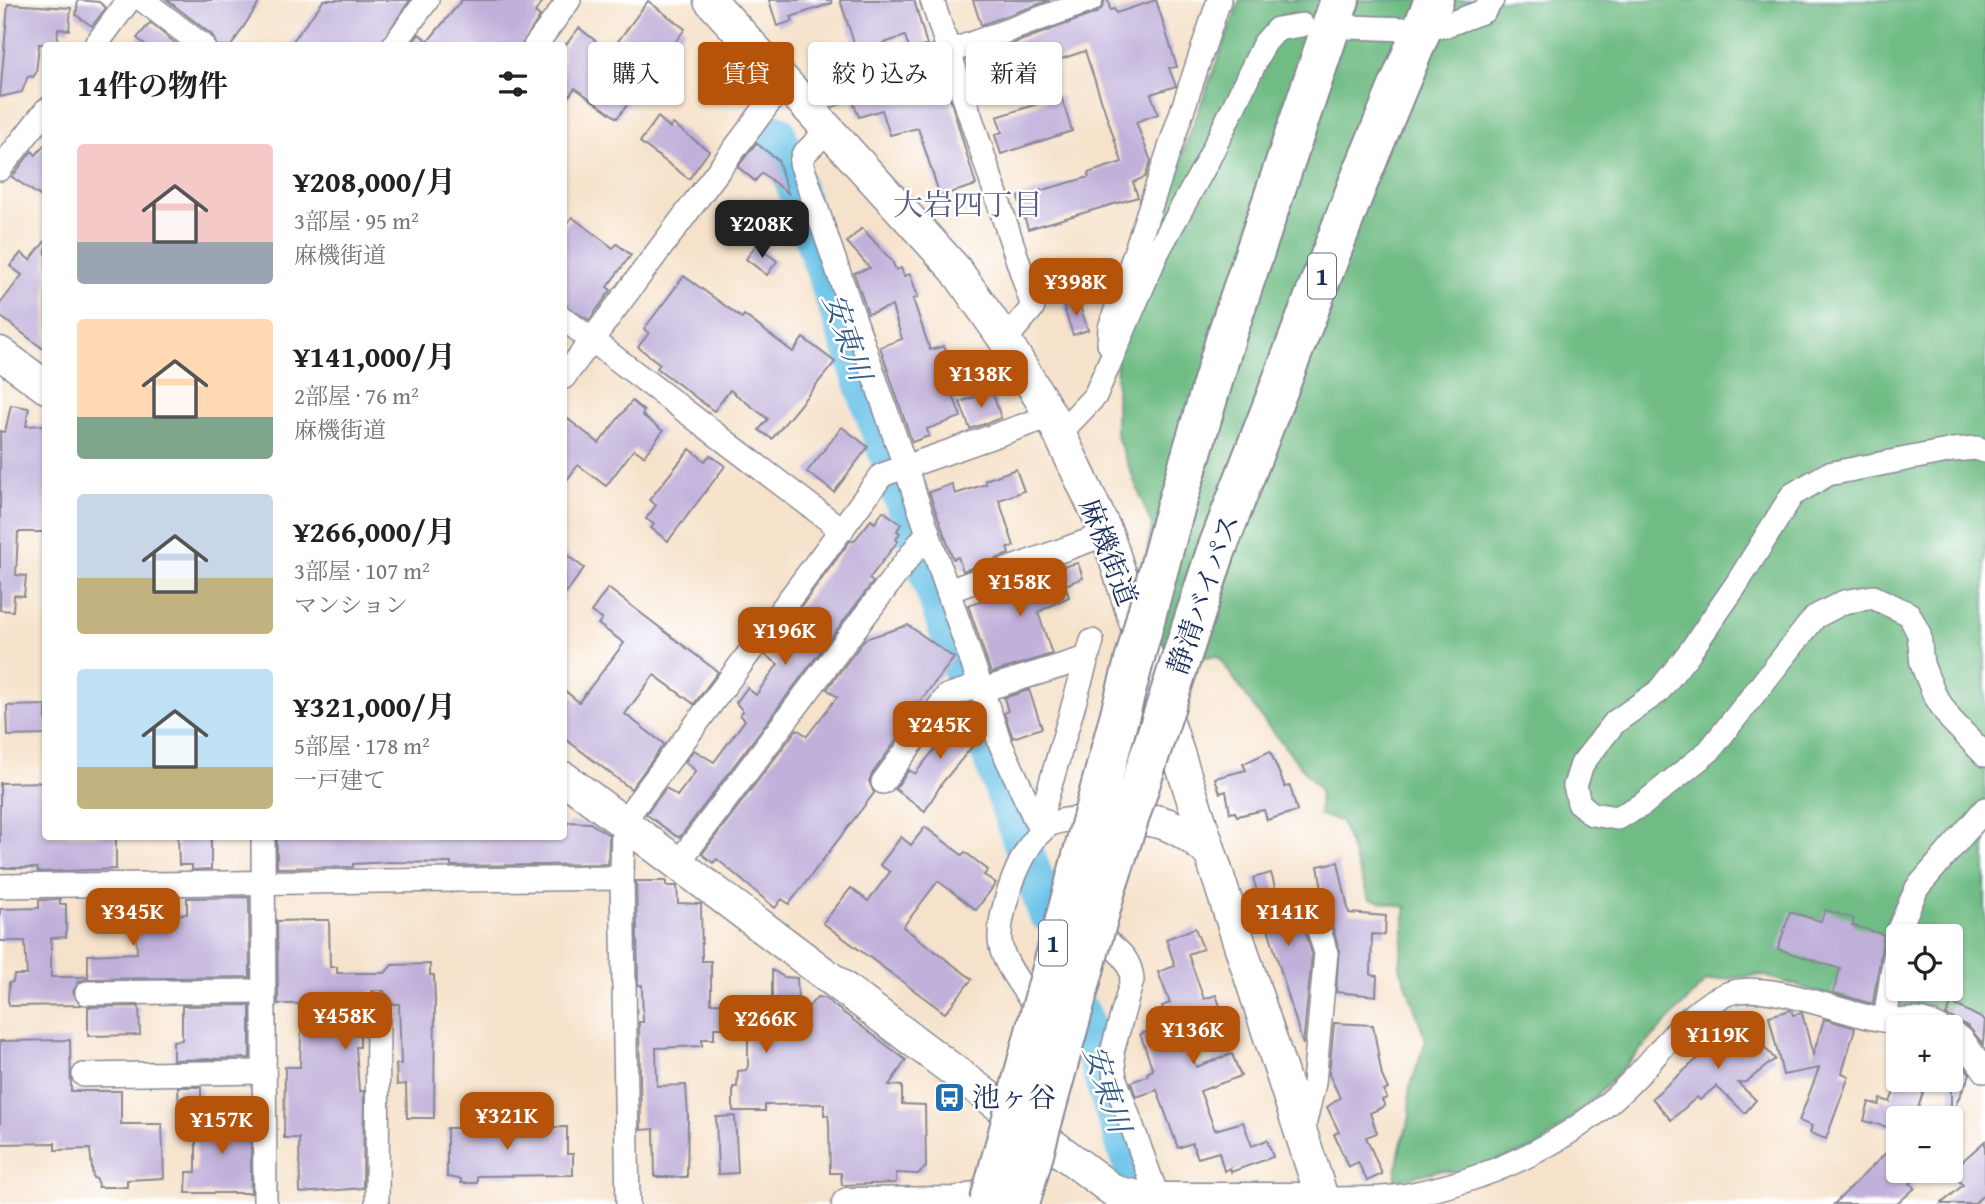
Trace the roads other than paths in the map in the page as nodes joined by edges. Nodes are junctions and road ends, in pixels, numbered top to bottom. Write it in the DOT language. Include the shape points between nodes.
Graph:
graph roads {
  1 [pos="129,0"];
  2 [pos="143,0"];
  3 [pos="427,0"];
  4 [pos="569,0"];
  5 [pos="710,0"];
  6 [pos="932,0"];
  7 [pos="1219,0"];
  8 [pos="1075,3"];
  9 [pos="1487,4"];
  10 [pos="1439,13"];
  11 [pos="1345,14"];
  12 [pos="1302,25"];
  13 [pos="1405,29"];
  14 [pos="97,42"];
  15 [pos="198,42"];
  16 [pos="396,42"];
  17 [pos="538,42"];
  18 [pos="750,42"];
  19 [pos="945,42"];
  20 [pos="952,49"];
  21 [pos="952,63"];
  22 [pos="794,90"];
  23 [pos="806,104"];
  24 [pos="767,105"];
  25 [pos="42,115"];
  26 [pos="829,128"];
  27 [pos="0,169"];
  28 [pos="567,321"];
  29 [pos="592,340"];
  30 [pos="1005,340"];
  31 [pos="0,353"];
  32 [pos="1108,365"];
  33 [pos="567,373"];
  34 [pos="42,384"];
  35 [pos="1055,425"];
  36 [pos="1985,451"];
  37 [pos="906,467"];
  38 [pos="842,530"];
  39 [pos="928,532"];
  40 [pos="1107,534"];
  41 [pos="948,591"];
  42 [pos="981,688"];
  43 [pos="1164,712"];
  44 [pos="1985,755"];
  45 [pos="567,780"];
  46 [pos="883,782"];
  47 [pos="1985,809"];
  48 [pos="1096,819"];
  49 [pos="623,822"];
  50 [pos="1039,830"];
  51 [pos="263,840"];
  52 [pos="1208,851"];
  53 [pos="678,863"];
  54 [pos="621,878"];
  55 [pos="264,883"];
  56 [pos="0,886"];
  57 [pos="1311,904"];
  58 [pos="1106,941"];
  59 [pos="264,991"];
  60 [pos="87,993"];
  61 [pos="378,1003"];
  62 [pos="1057,1019"];
  63 [pos="1885,1020"];
  64 [pos="1963,1040"];
  65 [pos="1985,1071"];
  66 [pos="264,1072"];
  67 [pos="84,1075"];
  68 [pos="1009,1112"];
  69 [pos="1041,1137"];
  70 [pos="1301,1139"];
  71 [pos="993,1201"];
  72 [pos="1165,1201"];
  73 [pos="1322,1202"];
  74 [pos="265,1204"];
  75 [pos="377,1204"];
  76 [pos="628,1204"];
  77 [pos="848,1204"];
  1 -- 14 [label="street"];
  2 -- 15 [label="street"];
  3 -- 16 [label="street"];
  4 -- 17 [label="street"];
  5 -- 18 [label="street, 麻機街道"];
  6 -- 19 [label="street"];
  7 -- 32 [label="street" via="1110,328"];
  8 -- 20 [label="street"];
  9 -- 10 [label="street"];
  10 -- 62 [label="highway, 静清バイパス / 1, bridge" via="1357,186 1215,554 1106,890"];
  11 -- 13 [label="street"];
  11 -- 71 [label="highway, 静清バイパス / 1, bridge" via="1227,334 1052,962 1005,1073"];
  12 -- 32 [label="street" via="1277,29 1264,44 1158,251"];
  21 -- 30 [label="street" via="1033,307"];
  22 -- 23 [label="street, 麻機街道"];
  23 -- 26 [label="street, 麻機街道"];
  24 -- 29 [label="street"];
  25 -- 27 [label="street"];
  26 -- 30 [label="street, 麻機街道" via="956,270"];
  26 -- 37 [label="street" via="803,155 802,163"];
  28 -- 29 [label="street"];
  29 -- 33 [label="street"];
  29 -- 38 [label="street"];
  30 -- 35 [label="street, 麻機街道"];
  31 -- 34 [label="street"];
  32 -- 35 [label="street" via="1095,396"];
  35 -- 37 [label="street"];
  35 -- 40 [label="street, 麻機街道"];
  36 -- 44 [label="street" via="1953,450 1828,474 1792,495 1689,653 1658,692 1615,722 1582,764 1575,786 1579,803 1592,814 1617,818 1642,805 1709,751 1815,617 1844,602 1873,597 1909,614 1919,634 1922,664 1934,694 1950,719"];
  37 -- 38 [label="street" via="882,475"];
  37 -- 39 [label="street"];
  38 -- 49 [label="street"];
  39 -- 41 [label="street"];
  39 -- 53 [label="street"];
  40 -- 41 [label="street"];
  40 -- 43 [label="street, 麻機街道"];
  41 -- 42 [label="street"];
  42 -- 46 [label="street" via="947,696"];
  42 -- 50 [label="street"];
  42 -- 50 [label="street" via="1089,650"];
  43 -- 48 [label="highway, 1" via="1121,763"];
  43 -- 52 [label="street, 麻機街道"];
  45 -- 49 [label="street"];
  47 -- 63 [label="street" via="1917,888 1899,929"];
  48 -- 50 [label="street" via="1064,820"];
  48 -- 52 [label="street" via="1136,817 1166,822"];
  48 -- 62 [label="highway, 1"];
  49 -- 53 [label="street"];
  49 -- 54 [label="street"];
  50 -- 62 [label="street" via="1015,875 1000,930 1001,948"];
  51 -- 55 [label="street"];
  52 -- 70 [label="street, 麻機街道"];
  53 -- 68 [label="street"];
  54 -- 55 [label="street"];
  54 -- 76 [label="street"];
  55 -- 56 [label="street"];
  55 -- 59 [label="street"];
  57 -- 70 [label="street" via="1326,953 1314,1083"];
  58 -- 72 [label="street" via="1127,960 1132,980 1112,1063 1115,1079"];
  59 -- 60 [label="street"];
  59 -- 66 [label="street"];
  61 -- 75 [label="street"];
  62 -- 68 [label="highway, 1"];
  62 -- 69 [label="highway, 1"];
  62 -- 71 [label="highway, 1, bridge" via="1056,1132"];
  63 -- 73 [label="street" via="1766,991 1729,993 1696,1012 1629,1084 1578,1128 1488,1174 1400,1196"];
  64 -- 65 [label="street"];
  66 -- 67 [label="street"];
  66 -- 74 [label="street"];
  68 -- 69 [label="street"];
  68 -- 71 [label="highway, 1"];
  69 -- 71 [label="highway, 1"];
  69 -- 72 [label="street" via="1115,1192"];
  70 -- 73 [label="street, 麻機街道"];
  71 -- 77 [label="street"];
  72 -- 73 [label="street"];
}
